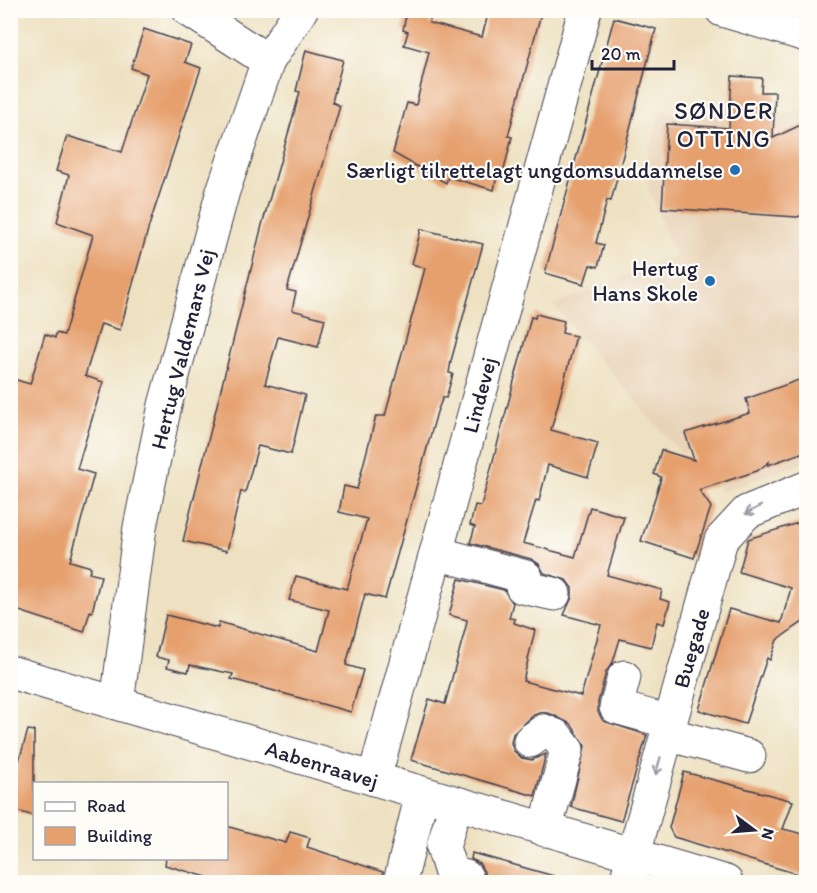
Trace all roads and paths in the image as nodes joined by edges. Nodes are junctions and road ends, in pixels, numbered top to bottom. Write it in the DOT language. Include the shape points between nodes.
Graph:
graph roads {
  1 [pos="189,10"];
  2 [pos="301,10"];
  3 [pos="585,10"];
  4 [pos="723,10"];
  5 [pos="807,35"];
  6 [pos="267,61"];
  7 [pos="807,488"];
  8 [pos="436,553"];
  9 [pos="554,594"];
  10 [pos="10,672"];
  11 [pos="624,677"];
  12 [pos="117,703"];
  13 [pos="669,728"];
  14 [pos="530,741"];
  15 [pos="749,756"];
  16 [pos="374,779"];
  17 [pos="422,794"];
  18 [pos="456,803"];
  19 [pos="545,830"];
  20 [pos="443,847"];
  21 [pos="629,869"];
  22 [pos="466,877"];
  23 [pos="400,882"];
  24 [pos="427,882"];
  25 [pos="726,882"];
  1 -- 6 [label="street"];
  2 -- 6 [label="street, Hertug Valdemars Vej"];
  3 -- 8 [label="street, Lindevej"];
  4 -- 5 [label="street"];
  6 -- 12 [label="street, Hertug Valdemars Vej" via="224,191 165,405 140,527"];
  7 -- 13 [label="street, Buegade, one-way" via="747,512 721,540"];
  8 -- 9 [label="street" via="526,577 522,587"];
  8 -- 16 [label="street, Lindevej"];
  10 -- 12 [label="street, Aabenraavej"];
  11 -- 13 [label="street" via="616,707"];
  12 -- 16 [label="street, Aabenraavej"];
  13 -- 15 [label="street"];
  13 -- 21 [label="street, Buegade, one-way"];
  14 -- 19 [label="street" via="544,731 556,736 567,750"];
  16 -- 17 [label="street, Aabenraavej"];
  17 -- 18 [label="street, Aabenraavej"];
  17 -- 23 [label="street"];
  18 -- 19 [label="street, Aabenraavej"];
  18 -- 20 [label="street"];
  19 -- 21 [label="street, Aabenraavej"];
  20 -- 22 [label="street" via="451,873"];
  20 -- 24 [label="street"];
  21 -- 25 [label="street, Aabenraavej"];
}
